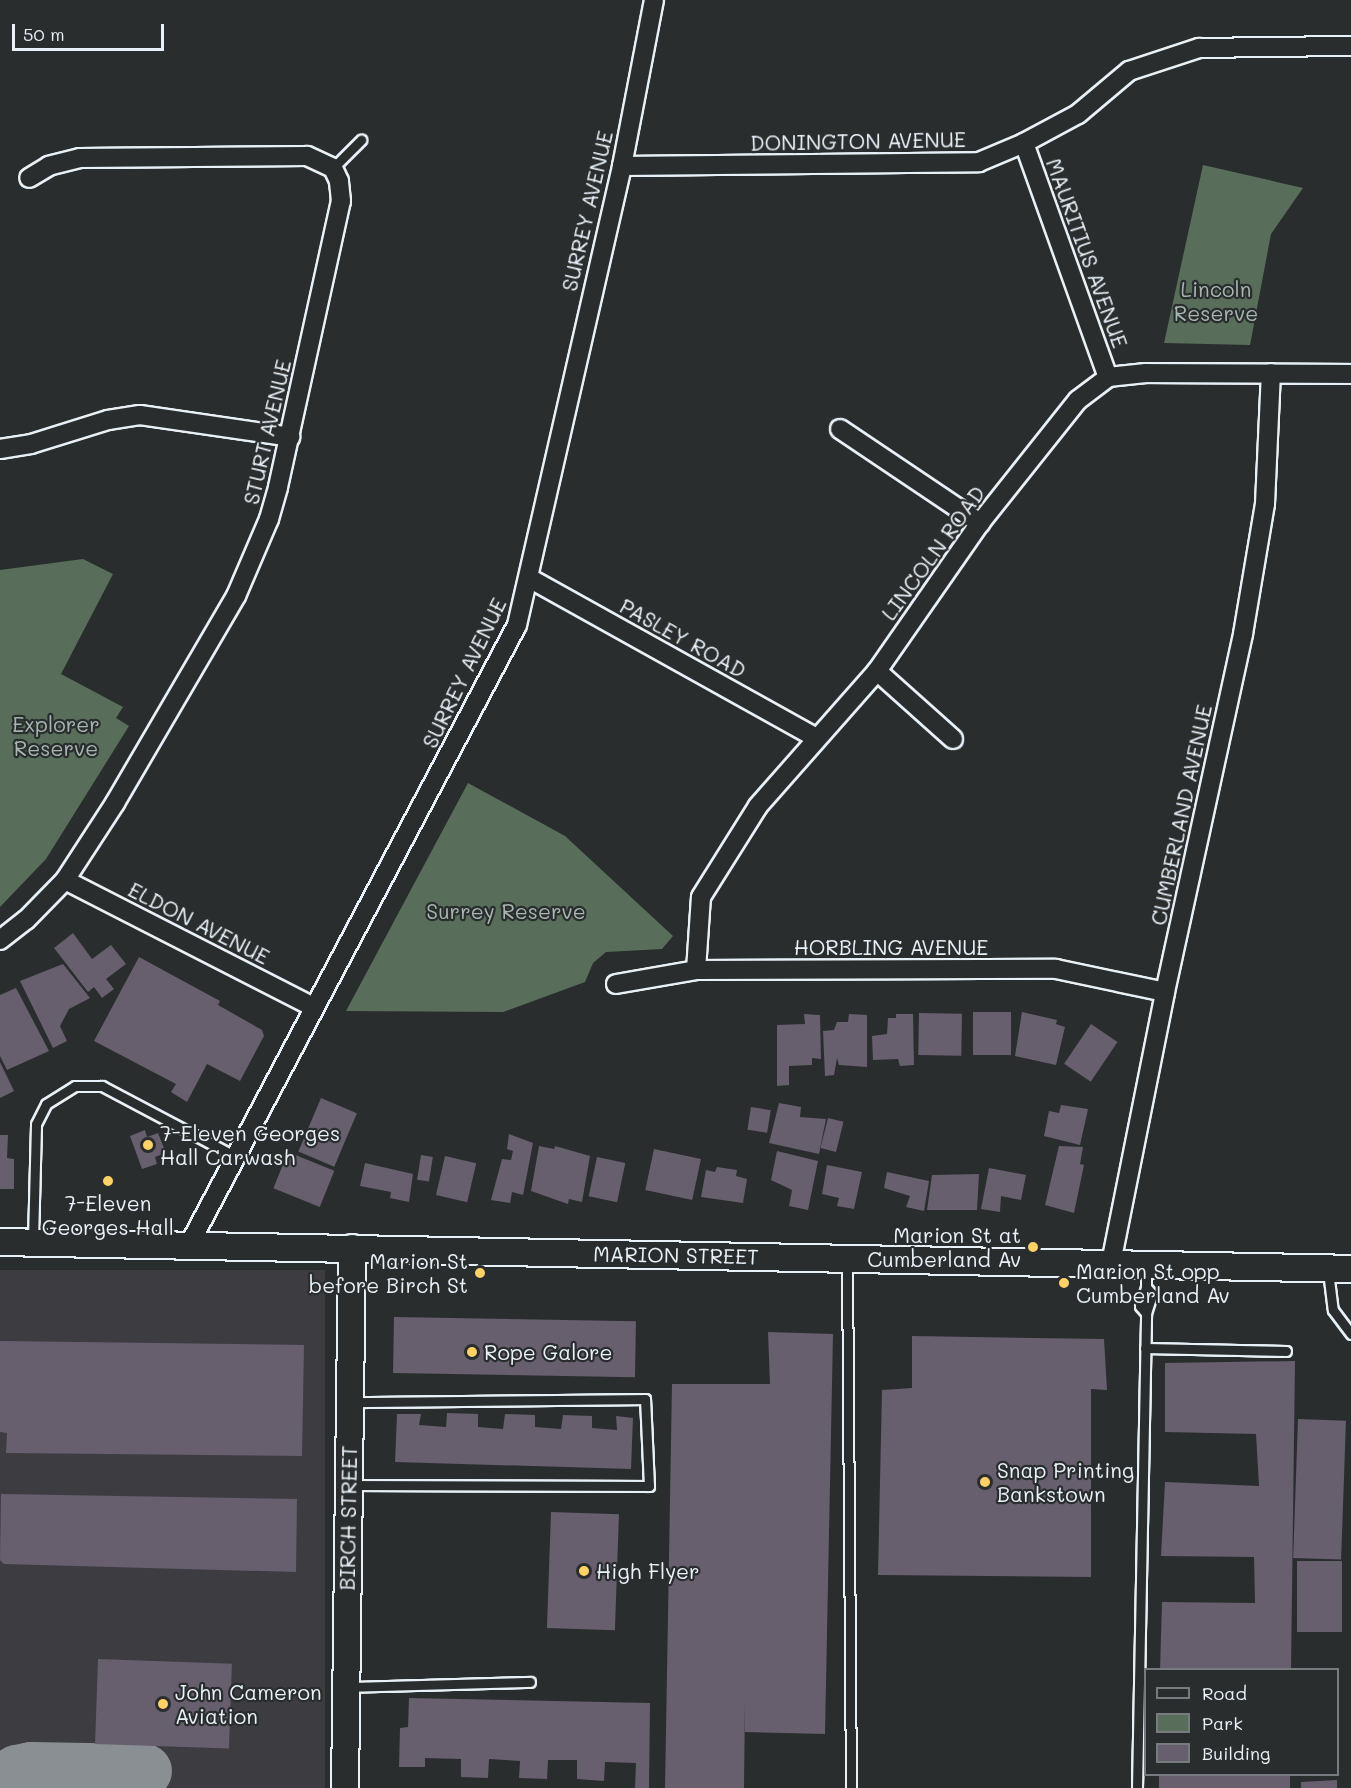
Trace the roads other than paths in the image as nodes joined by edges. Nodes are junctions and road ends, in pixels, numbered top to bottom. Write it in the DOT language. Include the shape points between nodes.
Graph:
graph roads {
  1 [pos="654,0"];
  2 [pos="1351,46"];
  3 [pos="361,140"];
  4 [pos="1024,143"];
  5 [pos="622,166"];
  6 [pos="333,168"];
  7 [pos="29,178"];
  8 [pos="1270,373"];
  9 [pos="1351,374"];
  10 [pos="1108,378"];
  11 [pos="840,429"];
  12 [pos="290,437"];
  13 [pos="0,449"];
  14 [pos="980,523"];
  15 [pos="530,578"];
  16 [pos="876,671"];
  17 [pos="815,737"];
  18 [pos="953,739"];
  19 [pos="64,880"];
  20 [pos="0,940"];
  21 [pos="696,970"];
  22 [pos="616,984"];
  23 [pos="1165,992"];
  24 [pos="313,1006"];
  25 [pos="234,1156"];
  26 [pos="0,1242"];
  27 [pos="33,1242"];
  28 [pos="189,1245"];
  29 [pos="352,1248"];
  30 [pos="847,1258"];
  31 [pos="1111,1263"];
  32 [pos="1340,1269"];
  33 [pos="1146,1276"];
  34 [pos="1351,1334"];
  35 [pos="1145,1348"];
  36 [pos="1286,1351"];
  37 [pos="350,1402"];
  38 [pos="349,1485"];
  39 [pos="530,1682"];
  40 [pos="346,1687"];
  41 [pos="345,1788"];
  42 [pos="851,1788"];
  43 [pos="1137,1788"];
  1 -- 5 [label="street, SURREY AVENUE"];
  2 -- 4 [label="street, DONINGTON AVENUE" via="1199,48 1129,71 1078,114"];
  3 -- 6 [label="lane"];
  4 -- 5 [label="street, DONINGTON AVENUE" via="979,162"];
  4 -- 10 [label="street, MAURITIUS AVENUE"];
  5 -- 15 [label="street, SURREY AVENUE" via="587,306"];
  6 -- 7 [label="street" via="307,156 99,156 64,161"];
  6 -- 12 [label="street, STURT AVENUE" via="341,201"];
  8 -- 9 [label="street, LINCOLN ROAD"];
  8 -- 10 [label="street, LINCOLN ROAD" via="1146,373"];
  8 -- 23 [label="street, CUMBERLAND AVENUE" via="1265,504 1243,634"];
  10 -- 14 [label="street, LINCOLN ROAD" via="1078,400"];
  11 -- 14 [label="street"];
  12 -- 13 [label="street" via="140,415"];
  12 -- 19 [label="street, STURT AVENUE" via="269,519 226,617"];
  14 -- 16 [label="street, LINCOLN ROAD"];
  15 -- 17 [label="street, PASLEY ROAD"];
  15 -- 24 [label="street, SURREY AVENUE" via="506,649"];
  16 -- 17 [label="street, LINCOLN ROAD"];
  16 -- 18 [label="street"];
  17 -- 21 [label="street, LINCOLN ROAD" via="758,806 701,897"];
  19 -- 20 [label="street, STURT AVENUE" via="26,920"];
  19 -- 24 [label="street, ELDON AVENUE"];
  21 -- 22 [label="street, HORBLING AVENUE"];
  21 -- 23 [label="street, HORBLING AVENUE" via="1056,969"];
  23 -- 31 [label="street, CUMBERLAND AVENUE"];
  24 -- 25 [label="street, SURREY AVENUE"];
  25 -- 27 [label="lane" via="102,1086 82,1085 63,1091 45,1104 36,1124"];
  25 -- 28 [label="street, SURREY AVENUE"];
  26 -- 27 [label="main road, MARION STREET"];
  27 -- 28 [label="main road, MARION STREET"];
  28 -- 29 [label="main road, MARION STREET"];
  29 -- 30 [label="main road, MARION STREET"];
  29 -- 37 [label="main road, BIRCH STREET"];
  30 -- 31 [label="main road, MARION STREET"];
  30 -- 42 [label="lane"];
  31 -- 33 [label="main road, MARION STREET"];
  32 -- 33 [label="main road, MARION STREET"];
  32 -- 34 [label="lane" via="1333,1310"];
  33 -- 35 [label="lane" via="1140,1306 1146,1313"];
  35 -- 36 [label="lane"];
  35 -- 43 [label="lane"];
  37 -- 38 [label="main road, BIRCH STREET"];
  37 -- 38 [label="lane" via="645,1399 649,1486"];
  38 -- 40 [label="main road, BIRCH STREET"];
  39 -- 40 [label="lane"];
  40 -- 41 [label="main road, BIRCH STREET"];
}
